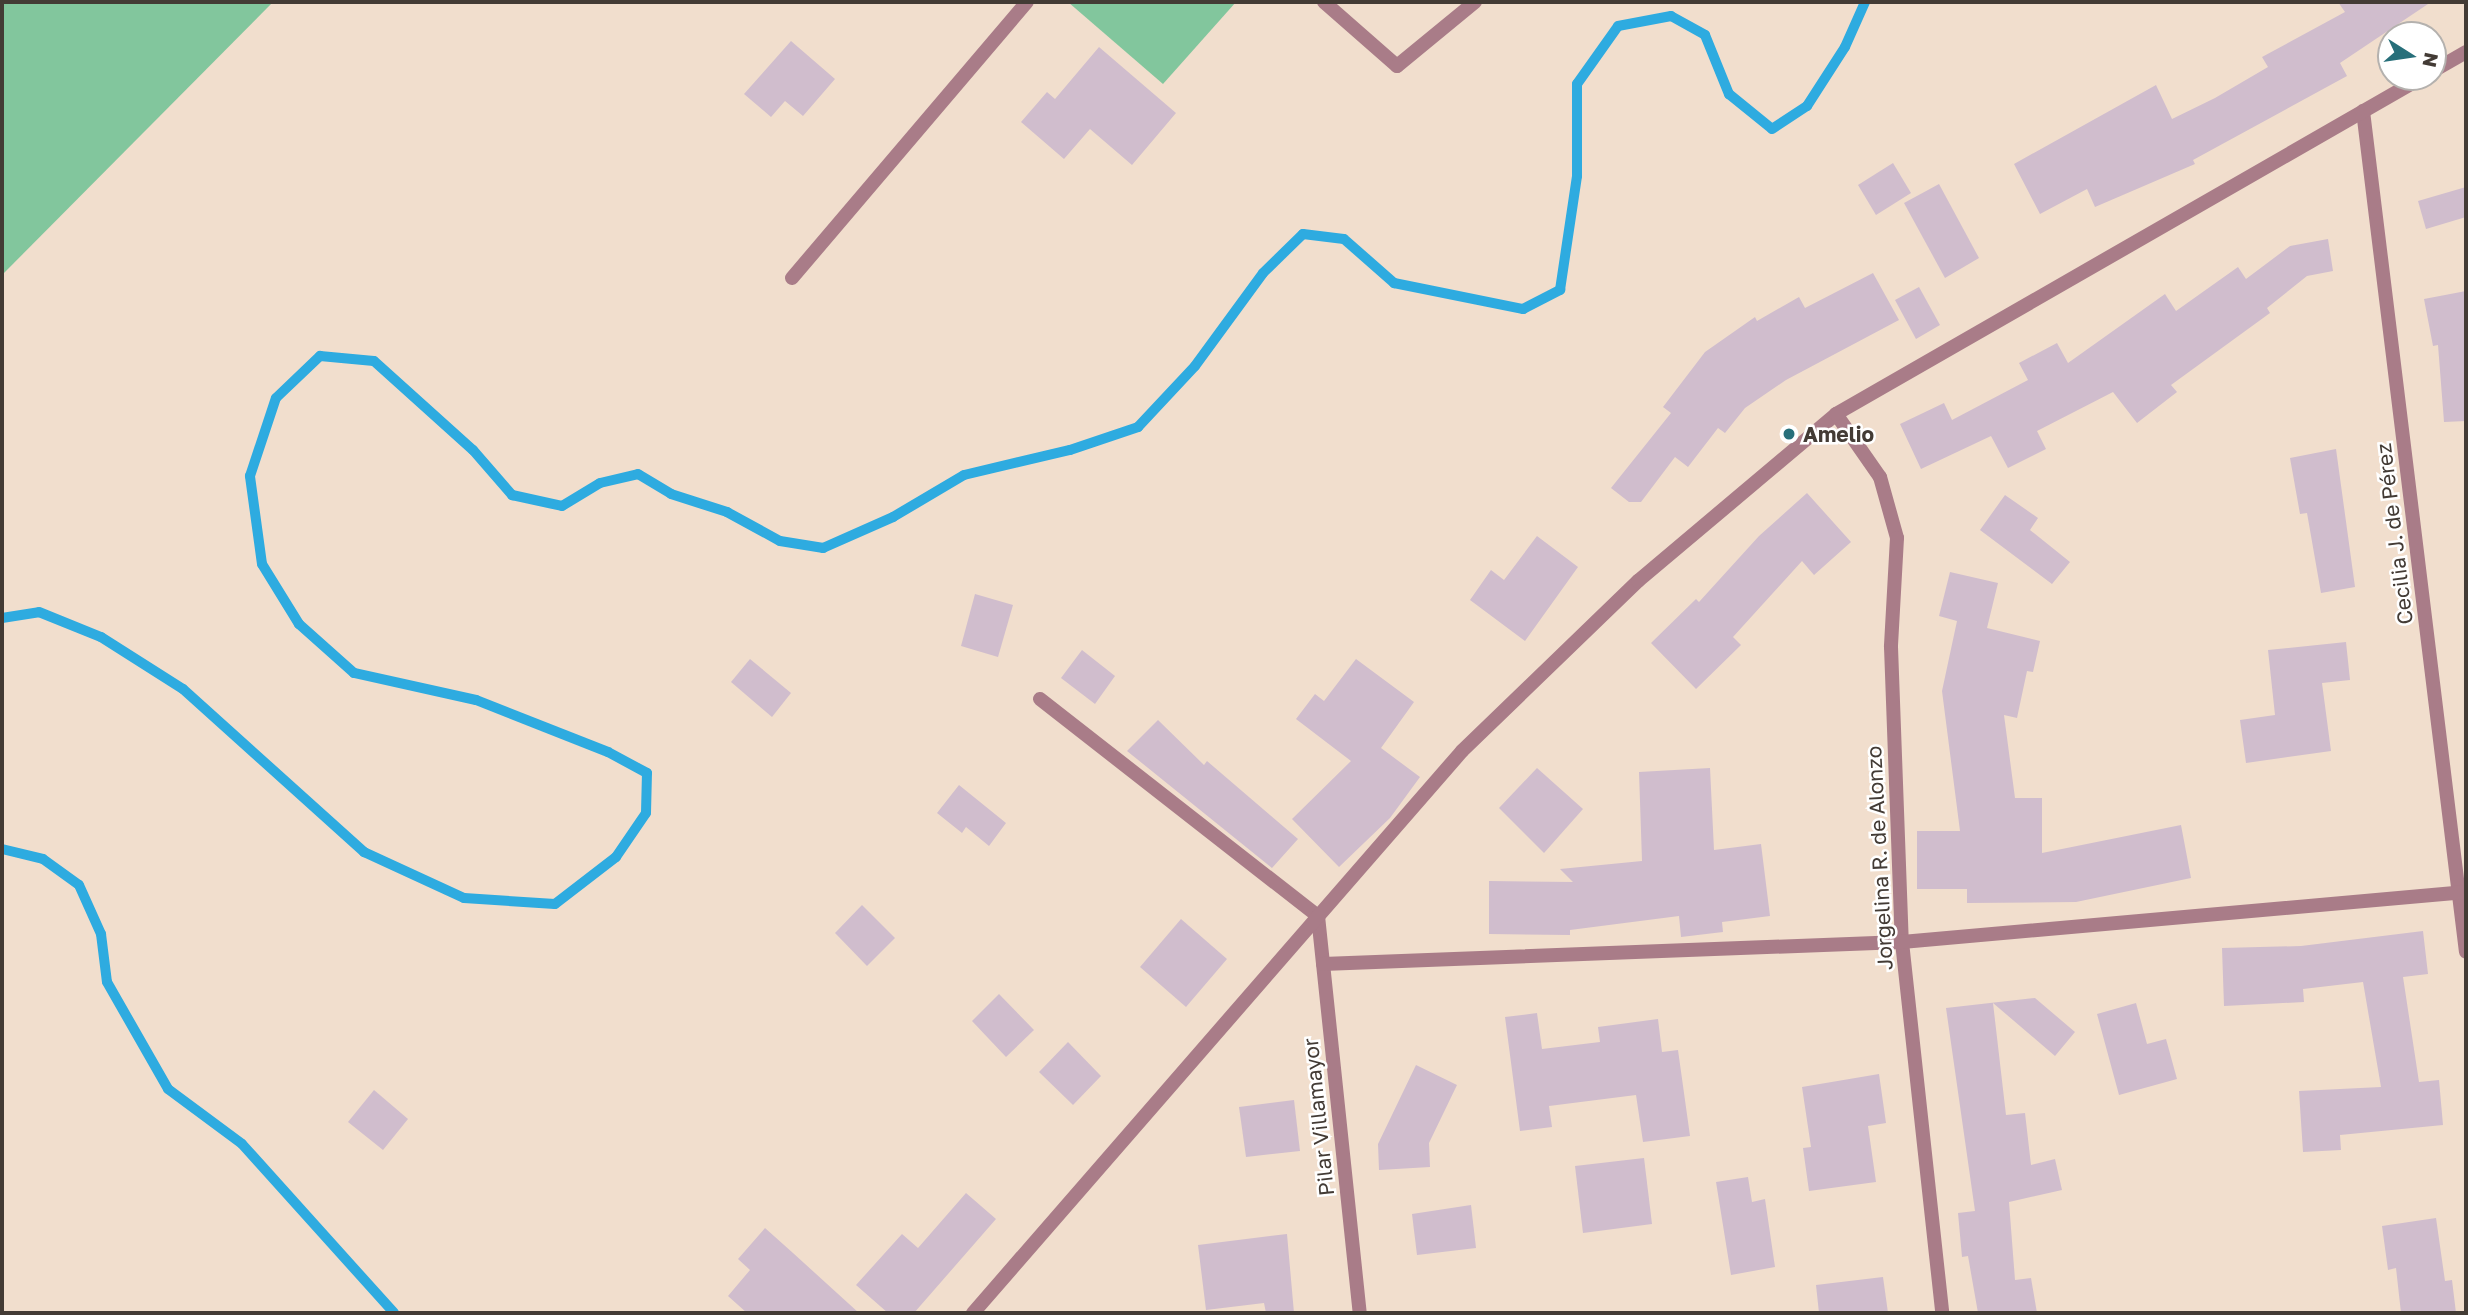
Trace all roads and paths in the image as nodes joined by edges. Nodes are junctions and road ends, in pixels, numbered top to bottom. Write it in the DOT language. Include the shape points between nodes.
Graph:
graph roads {
  1 [pos="1027,2"];
  2 [pos="1324,2"];
  3 [pos="1475,2"];
  4 [pos="2466,52"];
  5 [pos="2447,63"];
  6 [pos="2398,91"];
  7 [pos="2363,111"];
  8 [pos="792,278"];
  9 [pos="1836,414"];
  10 [pos="1040,699"];
  11 [pos="2463,893"];
  12 [pos="1318,916"];
  13 [pos="1902,942"];
  14 [pos="2466,952"];
  15 [pos="1323,964"];
  16 [pos="973,1313"];
  17 [pos="1360,1313"];
  18 [pos="1942,1313"];
  1 -- 8 [label="street"];
  2 -- 3 [label="street" via="1397,66"];
  4 -- 5 [label="street"];
  6 -- 7 [label="street"];
  7 -- 9 [label="street"];
  7 -- 11 [label="street, Cecilia J. de Pérez"];
  9 -- 12 [label="street" via="1608,610 1462,751"];
  9 -- 13 [label="street, Jorgelina R. de Alonzo" via="1880,477 1896,538 1891,647"];
  10 -- 12 [label="street"];
  11 -- 13 [label="street"];
  11 -- 14 [label="street, Cecilia J. de Pérez"];
  12 -- 15 [label="street, Pilar Villamayor"];
  12 -- 16 [label="street"];
  13 -- 15 [label="street"];
  13 -- 18 [label="street, Jorgelina R. de Alonzo"];
  15 -- 17 [label="street, Pilar Villamayor"];
}
